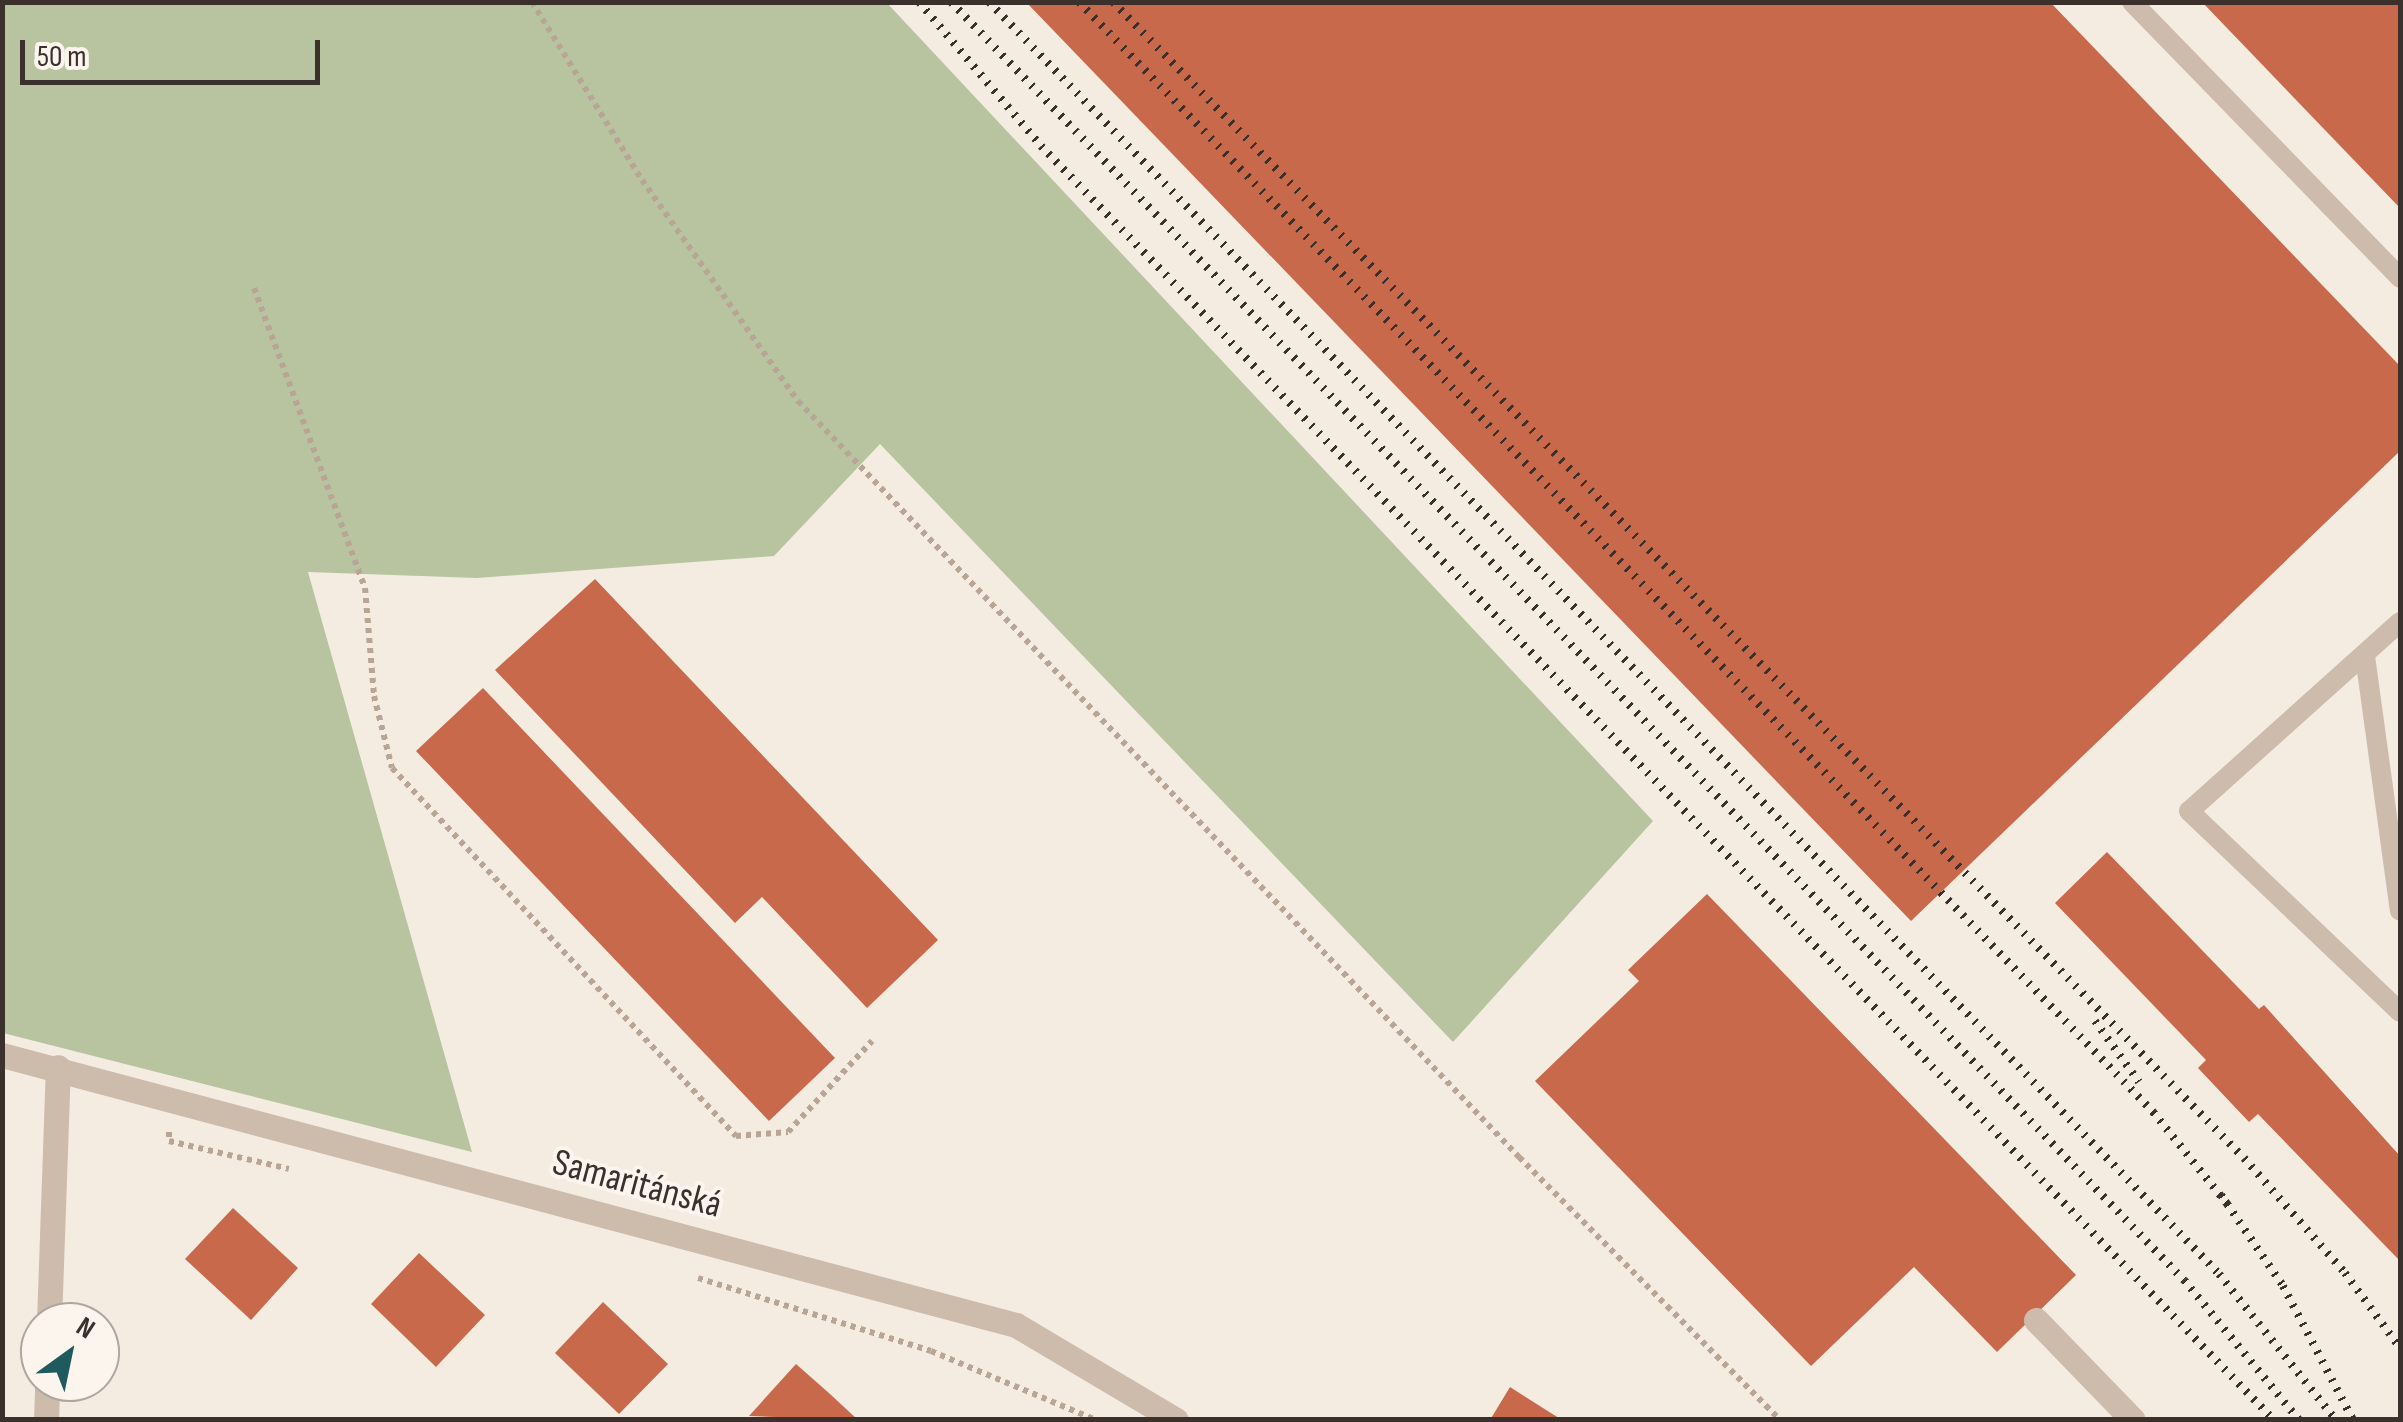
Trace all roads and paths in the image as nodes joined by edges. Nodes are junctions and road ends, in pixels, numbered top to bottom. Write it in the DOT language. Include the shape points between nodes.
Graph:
graph roads {
  1 [pos="532,2"];
  2 [pos="2132,2"];
  3 [pos="2400,278"];
  4 [pos="254,288"];
  5 [pos="2400,622"];
  6 [pos="2366,656"];
  7 [pos="2400,911"];
  8 [pos="2400,1012"];
  9 [pos="872,1040"];
  10 [pos="2,1055"];
  11 [pos="58,1067"];
  12 [pos="172,1098"];
  13 [pos="296,1171"];
  14 [pos="679,1272"];
  15 [pos="50,1302"];
  16 [pos="2036,1320"];
  17 [pos="1096,1420"];
  18 [pos="1176,1420"];
  19 [pos="1780,1420"];
  20 [pos="2133,1420"];
  1 -- 19 [label="path" via="642,180 798,401 1478,1114"];
  2 -- 3 [label="lane"];
  4 -- 9 [label="path" via="364,588 374,696 392,768 736,1136 788,1132"];
  5 -- 6 [label="lane"];
  6 -- 7 [label="lane"];
  6 -- 8 [label="lane" via="2189,811"];
  10 -- 11 [label="street, Samaritánská"];
  11 -- 12 [label="street, Samaritánská"];
  11 -- 15 [label="street"];
  12 -- 13 [label="path" via="169,1141"];
  12 -- 18 [label="street, Samaritánská" via="1016,1324"];
  14 -- 17 [label="path" via="931,1351"];
  16 -- 20 [label="street"];
}
